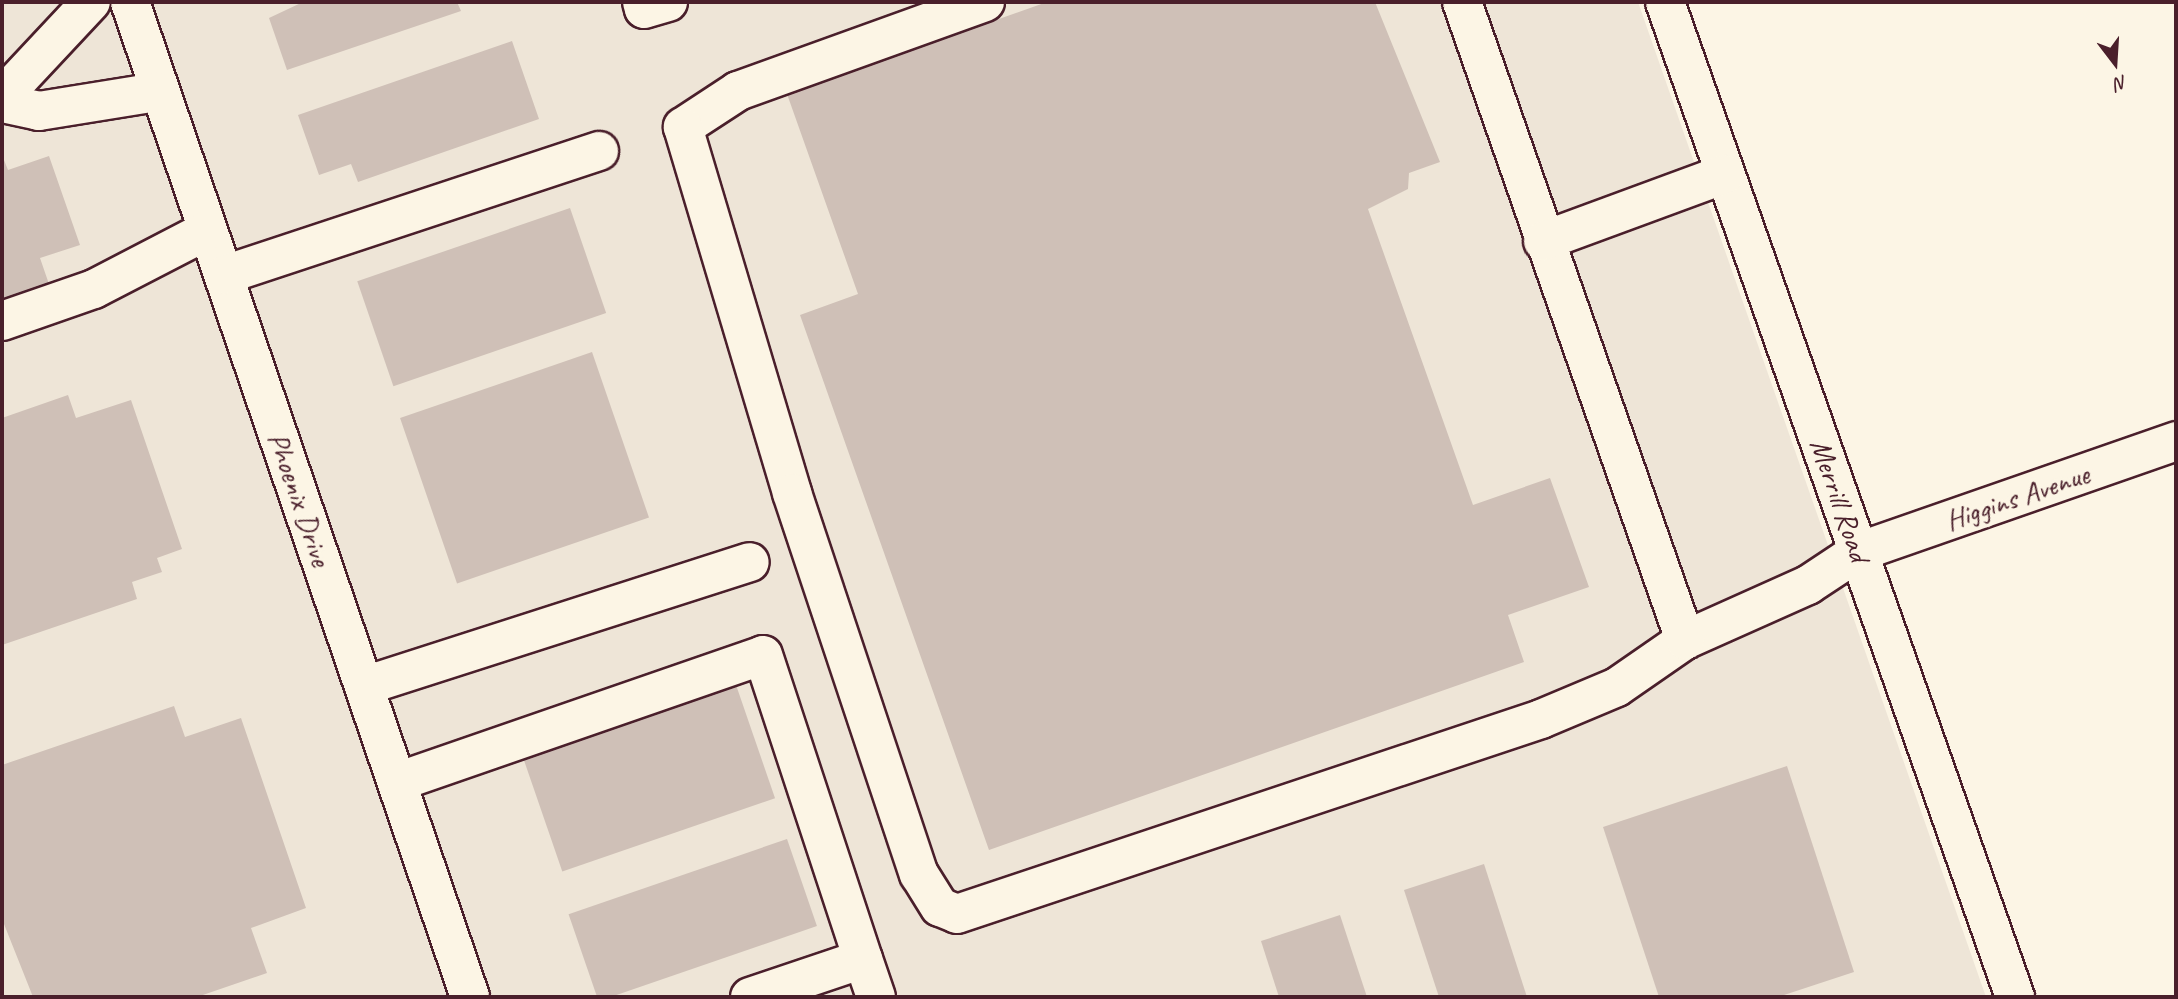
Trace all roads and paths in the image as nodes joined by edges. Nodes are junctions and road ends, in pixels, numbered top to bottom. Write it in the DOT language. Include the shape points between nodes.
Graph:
graph roads {
  1 [pos="91,2"];
  2 [pos="130,2"];
  3 [pos="642,2"];
  4 [pos="668,2"];
  5 [pos="985,2"];
  6 [pos="1462,2"];
  7 [pos="1665,2"];
  8 [pos="158,92"];
  9 [pos="2,97"];
  10 [pos="2,103"];
  11 [pos="599,151"];
  12 [pos="1725,174"];
  13 [pos="208,230"];
  14 [pos="1543,241"];
  15 [pos="224,275"];
  16 [pos="2,321"];
  17 [pos="2176,441"];
  18 [pos="1858,552"];
  19 [pos="751,562"];
  20 [pos="1685,640"];
  21 [pos="364,687"];
  22 [pos="397,782"];
  23 [pos="863,959"];
  24 [pos="470,997"];
  25 [pos="750,997"];
  26 [pos="876,997"];
  27 [pos="2015,997"];
  1 -- 9 [label="street"];
  2 -- 8 [label="street, Phoenix Drive"];
  3 -- 4 [label="street" via="644,9"];
  5 -- 20 [label="street, Higgins Avenue" via="738,90 683,127 792,493 919,874 940,907 957,914 1541,719 1617,687"];
  6 -- 14 [label="street"];
  7 -- 12 [label="street, Merrill Road"];
  8 -- 10 [label="street" via="39,111"];
  8 -- 13 [label="street, Phoenix Drive"];
  11 -- 15 [label="street"];
  12 -- 14 [label="street"];
  12 -- 18 [label="street, Merrill Road"];
  13 -- 15 [label="street, Phoenix Drive"];
  13 -- 16 [label="street" via="94,289"];
  14 -- 20 [label="street"];
  15 -- 21 [label="street, Phoenix Drive"];
  17 -- 18 [label="street, Higgins Avenue"];
  18 -- 20 [label="street, Higgins Avenue" via="1808,586"];
  18 -- 27 [label="street, Merrill Road"];
  19 -- 21 [label="street"];
  21 -- 22 [label="street, Phoenix Drive"];
  22 -- 23 [label="street" via="763,655"];
  22 -- 24 [label="street, Phoenix Drive"];
  23 -- 25 [label="street"];
  23 -- 26 [label="street"];
}
